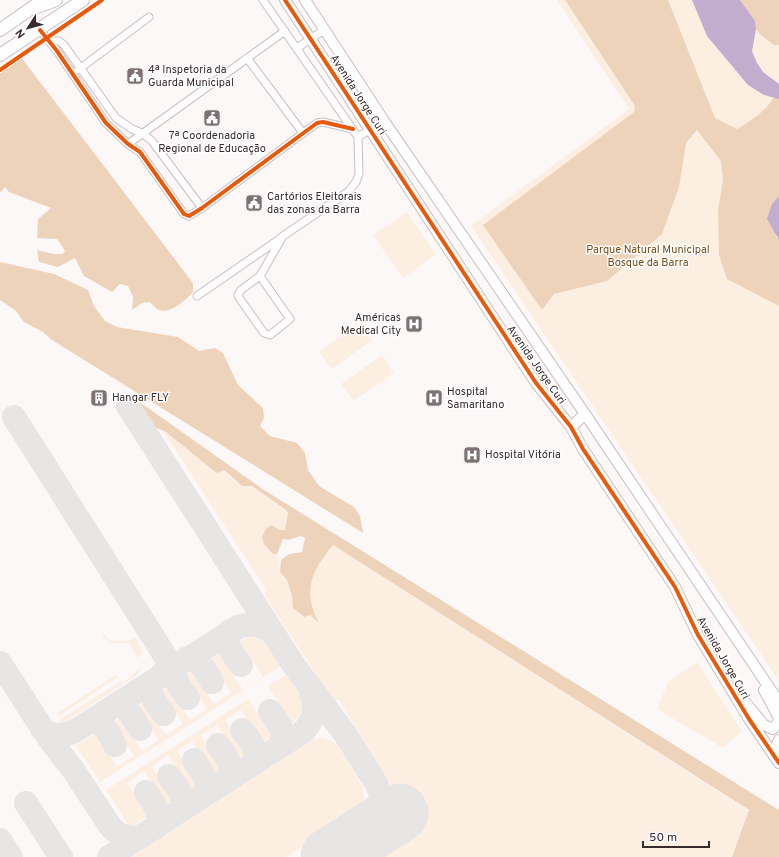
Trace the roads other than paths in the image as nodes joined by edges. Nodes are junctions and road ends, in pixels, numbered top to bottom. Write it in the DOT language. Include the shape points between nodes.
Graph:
graph roads {
  1 [pos="43,0"];
  2 [pos="56,0"];
  3 [pos="83,0"];
  4 [pos="264,0"];
  5 [pos="285,0"];
  6 [pos="305,0"];
  7 [pos="28,10"];
  8 [pos="149,17"];
  9 [pos="0,30"];
  10 [pos="40,30"];
  11 [pos="324,30"];
  12 [pos="285,31"];
  13 [pos="311,39"];
  14 [pos="49,42"];
  15 [pos="297,48"];
  16 [pos="0,55"];
  17 [pos="247,58"];
  18 [pos="81,68"];
  19 [pos="73,74"];
  20 [pos="384,121"];
  21 [pos="353,129"];
  22 [pos="369,130"];
  23 [pos="142,133"];
  24 [pos="303,133"];
  25 [pos="358,137"];
  26 [pos="128,144"];
  27 [pos="202,208"];
  28 [pos="283,236"];
  29 [pos="260,276"];
  30 [pos="198,296"];
  31 [pos="585,414"];
  32 [pos="571,427"];
  33 [pos="744,649"];
  34 [pos="722,673"];
  35 [pos="779,702"];
  36 [pos="779,718"];
  37 [pos="779,722"];
  38 [pos="779,740"];
  39 [pos="779,755"];
  40 [pos="779,763"];
  1 -- 7 [label="highway"];
  2 -- 7 [label="highway"];
  3 -- 10 [label="highway"];
  4 -- 12 [label="street"];
  5 -- 13 [label="street, Avenida Jorge Curi"];
  6 -- 11 [label="street, Avenida Jorge Curi"];
  7 -- 9 [label="highway"];
  8 -- 18 [label="street"];
  10 -- 14 [label="street"];
  10 -- 16 [label="highway"];
  11 -- 13 [label="street"];
  11 -- 20 [label="street, Avenida Jorge Curi"];
  12 -- 15 [label="street"];
  12 -- 17 [label="street"];
  13 -- 15 [label="street"];
  13 -- 22 [label="street, Avenida Jorge Curi"];
  14 -- 18 [label="street" via="59,41 64,45"];
  14 -- 19 [label="street"];
  15 -- 21 [label="street"];
  17 -- 23 [label="street"];
  17 -- 24 [label="street"];
  18 -- 19 [label="street"];
  18 -- 23 [label="street" via="116,118"];
  19 -- 26 [label="street" via="106,123"];
  20 -- 22 [label="street"];
  20 -- 31 [label="street, Avenida Jorge Curi"];
  21 -- 24 [label="street" via="323,122 317,123"];
  21 -- 25 [label="street"];
  22 -- 25 [label="street"];
  22 -- 32 [label="street, Avenida Jorge Curi" via="536,383"];
  23 -- 26 [label="street"];
  23 -- 27 [label="street" via="152,141"];
  24 -- 27 [label="street"];
  25 -- 28 [label="street" via="359,174 356,182 348,192"];
  26 -- 27 [label="street" via="140,152 184,214 189,216"];
  28 -- 29 [label="street"];
  28 -- 30 [label="street"];
  29 -- 29 [label="street" via="290,319 270,335 264,332 238,295"];
  31 -- 32 [label="street"];
  31 -- 33 [label="street, Avenida Jorge Curi"];
  32 -- 34 [label="street, Avenida Jorge Curi" via="675,587 698,635"];
  33 -- 35 [label="street, Avenida Jorge Curi"];
  33 -- 36 [label="street"];
  34 -- 37 [label="street" via="764,725 772,728"];
  34 -- 40 [label="street, Avenida Jorge Curi" via="749,720"];
  38 -- 39 [label="street" via="776,747"];
}
